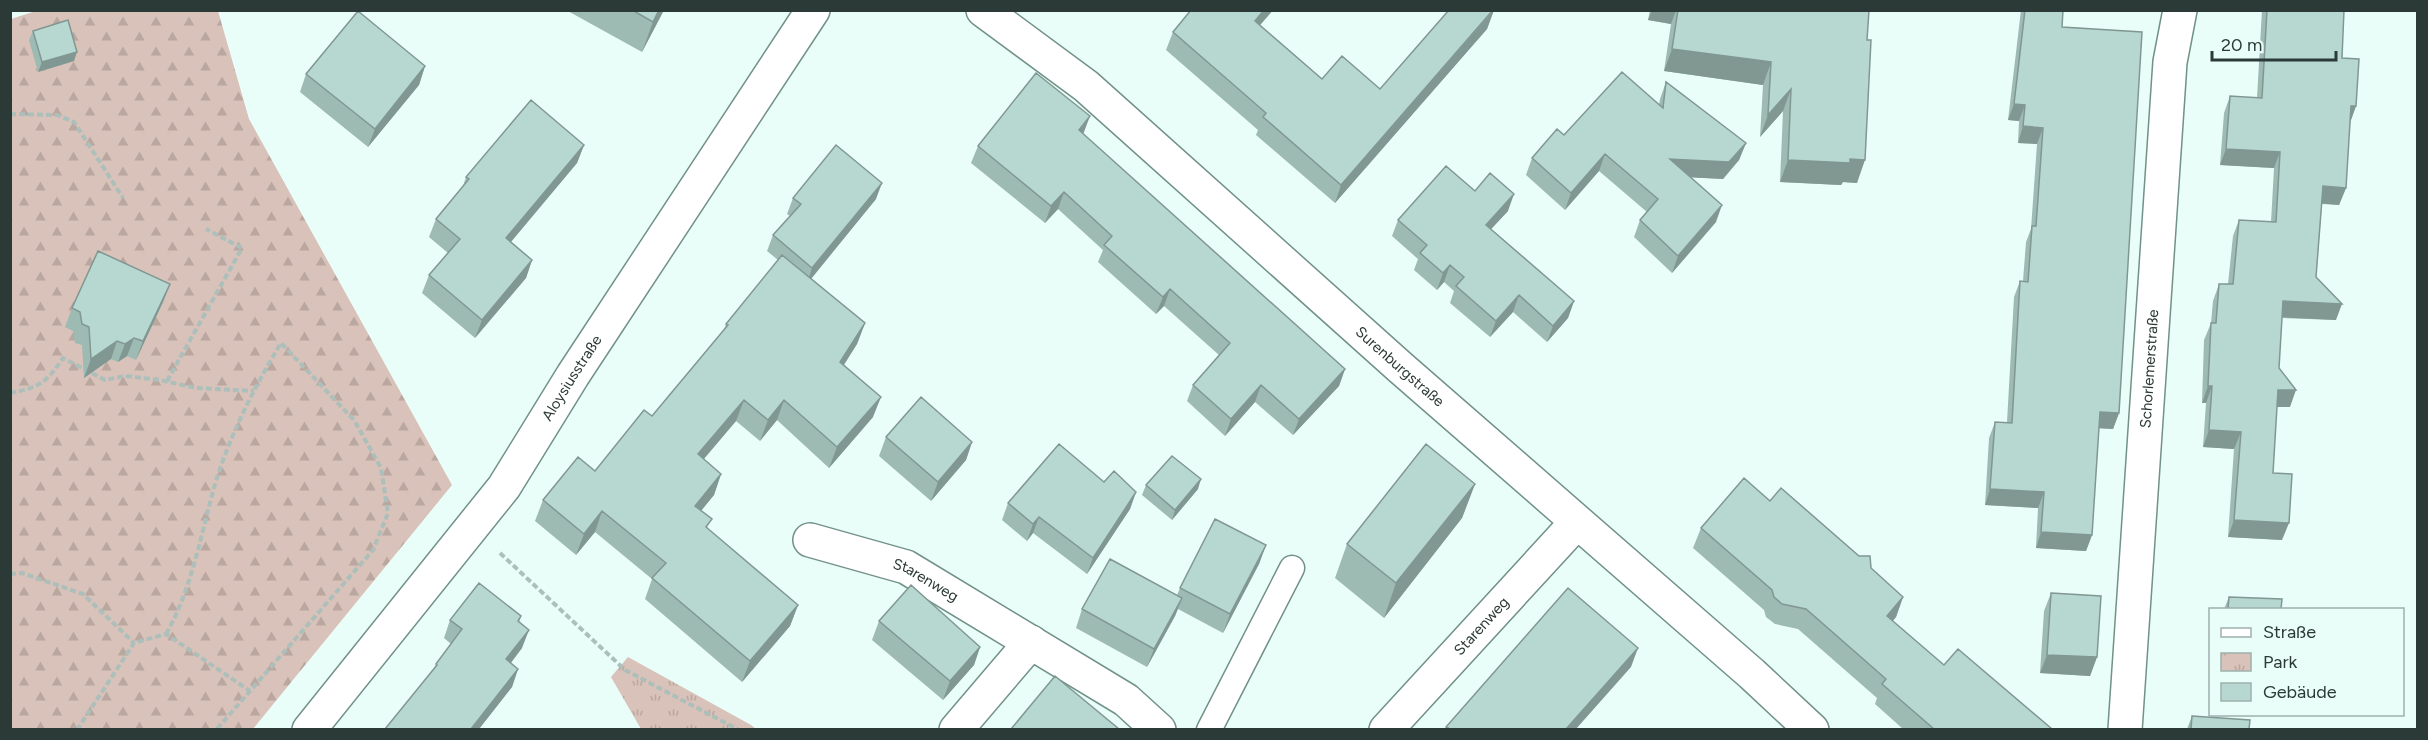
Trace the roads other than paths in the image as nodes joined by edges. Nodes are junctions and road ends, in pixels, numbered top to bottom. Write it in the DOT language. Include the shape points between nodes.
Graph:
graph roads {
  1 [pos="813,10"];
  2 [pos="983,10"];
  3 [pos="2180,10"];
  4 [pos="1577,522"];
  5 [pos="810,540"];
  6 [pos="1292,568"];
  7 [pos="1031,642"];
  8 [pos="309,729"];
  9 [pos="956,729"];
  10 [pos="1159,729"];
  11 [pos="1209,729"];
  12 [pos="1386,729"];
  13 [pos="1812,729"];
  14 [pos="2125,729"];
  1 -- 8 [label="street, Aloysiusstraße" via="573,375 504,488"];
  2 -- 4 [label="street, Surenburgstraße" via="1086,86"];
  3 -- 14 [label="street, Schorlemerstraße" via="2170,62"];
  4 -- 12 [label="street, Starenweg"];
  4 -- 13 [label="street, Surenburgstraße"];
  5 -- 7 [label="street, Starenweg" via="906,567"];
  6 -- 11 [label="lane"];
  7 -- 9 [label="street"];
  7 -- 10 [label="street, Starenweg" via="1125,700"];
}
